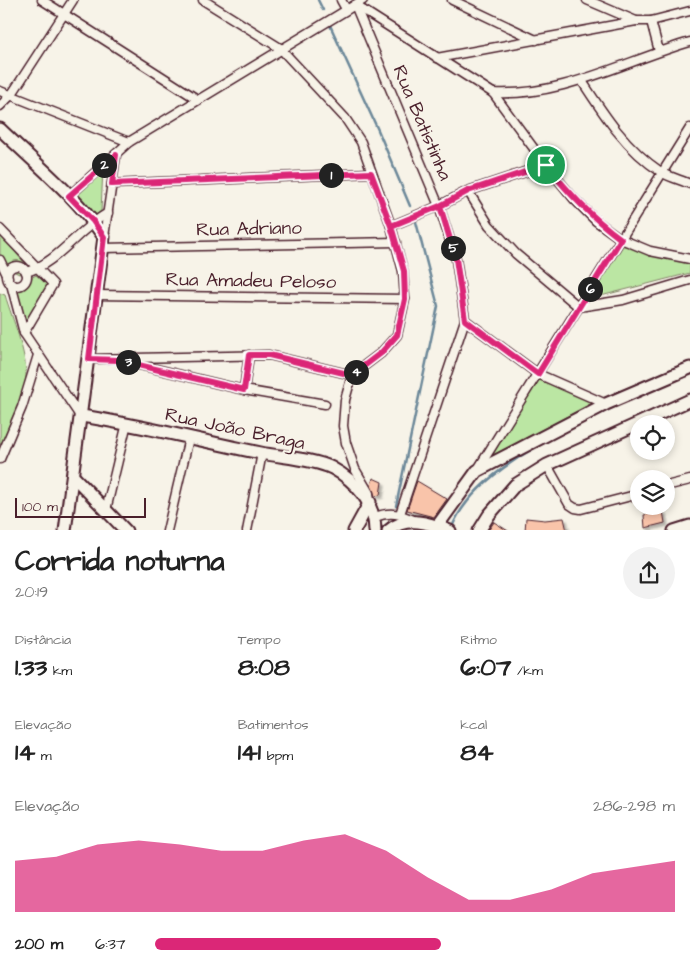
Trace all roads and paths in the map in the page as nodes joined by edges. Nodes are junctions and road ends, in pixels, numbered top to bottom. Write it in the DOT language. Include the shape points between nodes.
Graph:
graph roads {
  1 [pos="42,0"];
  2 [pos="73,0"];
  3 [pos="203,0"];
  4 [pos="341,0"];
  5 [pos="364,0"];
  6 [pos="452,0"];
  7 [pos="588,0"];
  8 [pos="355,5"];
  9 [pos="346,9"];
  10 [pos="690,12"];
  11 [pos="64,14"];
  12 [pos="636,21"];
  13 [pos="651,21"];
  14 [pos="536,40"];
  15 [pos="690,42"];
  16 [pos="280,48"];
  17 [pos="659,51"];
  18 [pos="437,58"];
  19 [pos="582,81"];
  20 [pos="0,91"];
  21 [pos="493,93"];
  22 [pos="12,94"];
  23 [pos="197,99"];
  24 [pos="0,106"];
  25 [pos="0,130"];
  26 [pos="690,130"];
  27 [pos="129,142"];
  28 [pos="116,155"];
  29 [pos="546,165"];
  30 [pos="662,172"];
  31 [pos="371,173"];
  32 [pos="112,184"];
  33 [pos="690,184"];
  34 [pos="468,191"];
  35 [pos="69,196"];
  36 [pos="440,206"];
  37 [pos="108,213"];
  38 [pos="93,221"];
  39 [pos="391,226"];
  40 [pos="0,229"];
  41 [pos="621,239"];
  42 [pos="104,242"];
  43 [pos="396,242"];
  44 [pos="690,259"];
  45 [pos="0,260"];
  46 [pos="40,268"];
  47 [pos="26,272"];
  48 [pos="690,280"];
  49 [pos="9,281"];
  50 [pos="0,284"];
  51 [pos="96,295"];
  52 [pos="405,299"];
  53 [pos="579,307"];
  54 [pos="465,320"];
  55 [pos="24,333"];
  56 [pos="38,355"];
  57 [pos="249,355"];
  58 [pos="89,359"];
  59 [pos="117,360"];
  60 [pos="690,368"];
  61 [pos="538,374"];
  62 [pos="352,375"];
  63 [pos="244,390"];
  64 [pos="690,400"];
  65 [pos="325,404"];
  66 [pos="606,404"];
  67 [pos="81,416"];
  68 [pos="127,423"];
  69 [pos="189,438"];
  70 [pos="262,453"];
  71 [pos="0,458"];
  72 [pos="547,465"];
  73 [pos="476,471"];
  74 [pos="72,476"];
  75 [pos="690,480"];
  76 [pos="675,484"];
  77 [pos="630,496"];
  78 [pos="370,502"];
  79 [pos="106,510"];
  80 [pos="400,514"];
  81 [pos="363,515"];
  82 [pos="375,517"];
  83 [pos="418,522"];
  84 [pos="690,527"];
  85 [pos="442,528"];
  86 [pos="65,530"];
  87 [pos="126,530"];
  88 [pos="167,530"];
  89 [pos="250,530"];
  90 [pos="354,530"];
  91 [pos="375,530"];
  92 [pos="388,530"];
  93 [pos="479,530"];
  94 [pos="674,530"];
  1 -- 11 [label="street"];
  2 -- 11 [label="street"];
  3 -- 16 [label="street"];
  4 -- 9 [label="street"];
  5 -- 8 [label="street"];
  6 -- 14 [label="street"];
  7 -- 12 [label="street"];
  8 -- 9 [label="street"];
  8 -- 18 [label="street"];
  8 -- 36 [label="street, Rua Batistinha"];
  9 -- 16 [label="street"];
  10 -- 13 [label="street"];
  11 -- 22 [label="street"];
  11 -- 23 [label="street"];
  12 -- 13 [label="street"];
  12 -- 14 [label="street"];
  13 -- 17 [label="street"];
  14 -- 18 [label="street"];
  15 -- 17 [label="street"];
  16 -- 23 [label="street"];
  16 -- 31 [label="street" via="345,118 361,142"];
  17 -- 19 [label="street"];
  18 -- 21 [label="street"];
  19 -- 21 [label="street" via="511,95"];
  19 -- 30 [label="street" via="611,126"];
  20 -- 22 [label="street"];
  21 -- 29 [label="street"];
  22 -- 24 [label="street"];
  22 -- 27 [label="street"];
  23 -- 27 [label="street"];
  25 -- 35 [label="street"];
  26 -- 30 [label="street"];
  27 -- 28 [label="street"];
  28 -- 32 [label="street"];
  28 -- 35 [label="street"];
  29 -- 34 [label="street"];
  29 -- 41 [label="street" via="596,221"];
  30 -- 33 [label="street"];
  30 -- 41 [label="street"];
  31 -- 32 [label="street"];
  31 -- 39 [label="street"];
  32 -- 37 [label="street"];
  34 -- 36 [label="street"];
  34 -- 53 [label="street" via="489,225 516,254"];
  35 -- 38 [label="street"];
  36 -- 39 [label="street"];
  36 -- 54 [label="street, Rua Batistinha" via="456,259"];
  37 -- 38 [label="street"];
  37 -- 42 [label="street"];
  38 -- 42 [label="street"];
  38 -- 46 [label="street"];
  39 -- 43 [label="street"];
  40 -- 46 [label="street"];
  41 -- 44 [label="street" via="650,251"];
  41 -- 53 [label="street"];
  42 -- 43 [label="street, Rua Adriano"];
  42 -- 51 [label="street"];
  43 -- 52 [label="street" via="404,271"];
  45 -- 49 [label="street"];
  46 -- 47 [label="street"];
  46 -- 55 [label="street" via="53,287"];
  47 -- 49 [label="street" via="24,284 20,286"];
  47 -- 49 [label="street" via="14,267 8,272"];
  48 -- 53 [label="street" via="623,300"];
  49 -- 50 [label="street"];
  49 -- 55 [label="street"];
  51 -- 52 [label="street, Rua Amadeu Peloso"];
  51 -- 58 [label="street"];
  52 -- 62 [label="street" via="397,335 381,353"];
  53 -- 61 [label="street"];
  54 -- 61 [label="street"];
  54 -- 80 [label="street, Rua Batistinha"];
  55 -- 56 [label="street"];
  56 -- 67 [label="street"];
  56 -- 71 [label="street" via="22,407"];
  57 -- 59 [label="street"];
  57 -- 62 [label="street" via="269,355"];
  57 -- 63 [label="street"];
  58 -- 59 [label="street"];
  58 -- 67 [label="street"];
  59 -- 63 [label="street"];
  60 -- 66 [label="street"];
  61 -- 66 [label="street"];
  61 -- 73 [label="street"];
  62 -- 78 [label="street" via="345,400 343,426 355,469 369,493"];
  63 -- 65 [label="street"];
  64 -- 72 [label="street"];
  66 -- 73 [label="street"];
  67 -- 68 [label="street, Rua João Braga"];
  67 -- 74 [label="street"];
  68 -- 69 [label="street, Rua João Braga"];
  68 -- 79 [label="street"];
  69 -- 70 [label="street, Rua João Braga"];
  69 -- 88 [label="street"];
  70 -- 78 [label="street, Rua João Braga" via="325,465 355,486"];
  70 -- 89 [label="street"];
  72 -- 77 [label="street" via="569,504 575,508"];
  72 -- 93 [label="street" via="512,489"];
  73 -- 85 [label="street"];
  74 -- 79 [label="street"];
  74 -- 86 [label="street"];
  75 -- 76 [label="street"];
  78 -- 81 [label="street"];
  78 -- 82 [label="street"];
  79 -- 87 [label="street"];
  80 -- 82 [label="street" via="388,512"];
  80 -- 83 [label="street"];
  81 -- 82 [label="street"];
  81 -- 90 [label="street"];
  82 -- 91 [label="street"];
  83 -- 85 [label="street"];
  83 -- 92 [label="street" via="404,522"];
  84 -- 94 [label="street"];
}
